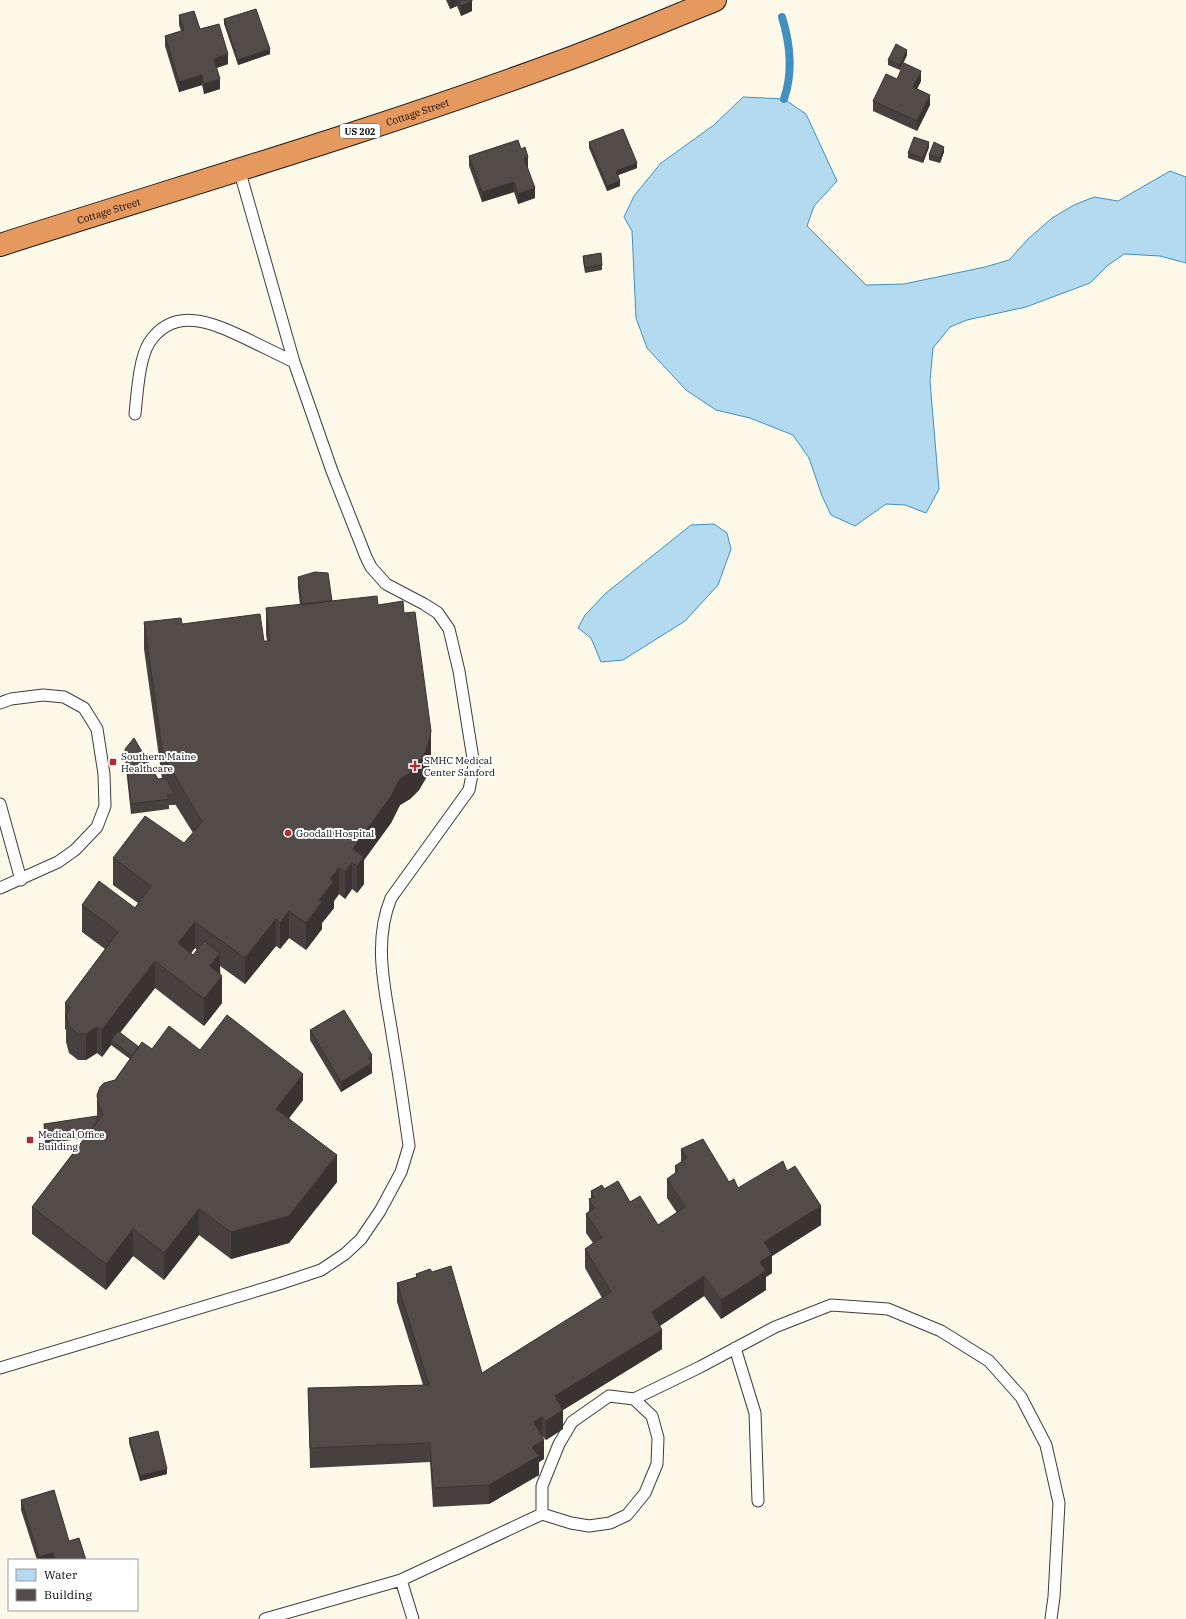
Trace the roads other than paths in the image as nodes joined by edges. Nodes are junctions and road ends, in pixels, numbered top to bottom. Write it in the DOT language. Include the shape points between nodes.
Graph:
graph roads {
  1 [pos="715,0"];
  2 [pos="239,169"];
  3 [pos="0,245"];
  4 [pos="294,362"];
  5 [pos="135,414"];
  6 [pos="0,703"];
  7 [pos="0,804"];
  8 [pos="21,880"];
  9 [pos="0,888"];
  10 [pos="735,1348"];
  11 [pos="0,1368"];
  12 [pos="634,1399"];
  13 [pos="758,1501"];
  14 [pos="542,1514"];
  15 [pos="402,1580"];
  16 [pos="265,1619"];
  17 [pos="413,1619"];
  18 [pos="1051,1619"];
  1 -- 2 [label="highway, Cottage Street / US 202" via="543,68 408,115"];
  2 -- 3 [label="highway, Cottage Street / US 202"];
  2 -- 4 [label="lane"];
  4 -- 5 [label="lane" via="206,322 181,320 160,330 149,343 139,380"];
  4 -- 11 [label="lane" via="334,477 371,568 386,584 438,613 449,629 459,671 474,765 469,790 391,898 386,910 381,965 409,1146 401,1172 361,1239 345,1254 321,1270"];
  6 -- 8 [label="lane" via="43,695 64,697 84,708 97,729 104,774 105,806 98,827 75,850 58,862"];
  7 -- 8 [label="lane"];
  8 -- 9 [label="lane"];
  10 -- 12 [label="lane"];
  10 -- 13 [label="lane" via="756,1413"];
  10 -- 18 [label="lane" via="775,1327 832,1305 888,1308 941,1332 989,1361 1021,1397 1046,1445 1059,1503"];
  12 -- 14 [label="lane" via="609,1396 572,1422 558,1444 542,1486"];
  12 -- 14 [label="lane" via="652,1416 658,1438 657,1464 645,1493 627,1515 610,1523 589,1526"];
  14 -- 15 [label="lane"];
  15 -- 16 [label="lane"];
  15 -- 17 [label="lane"];
}
